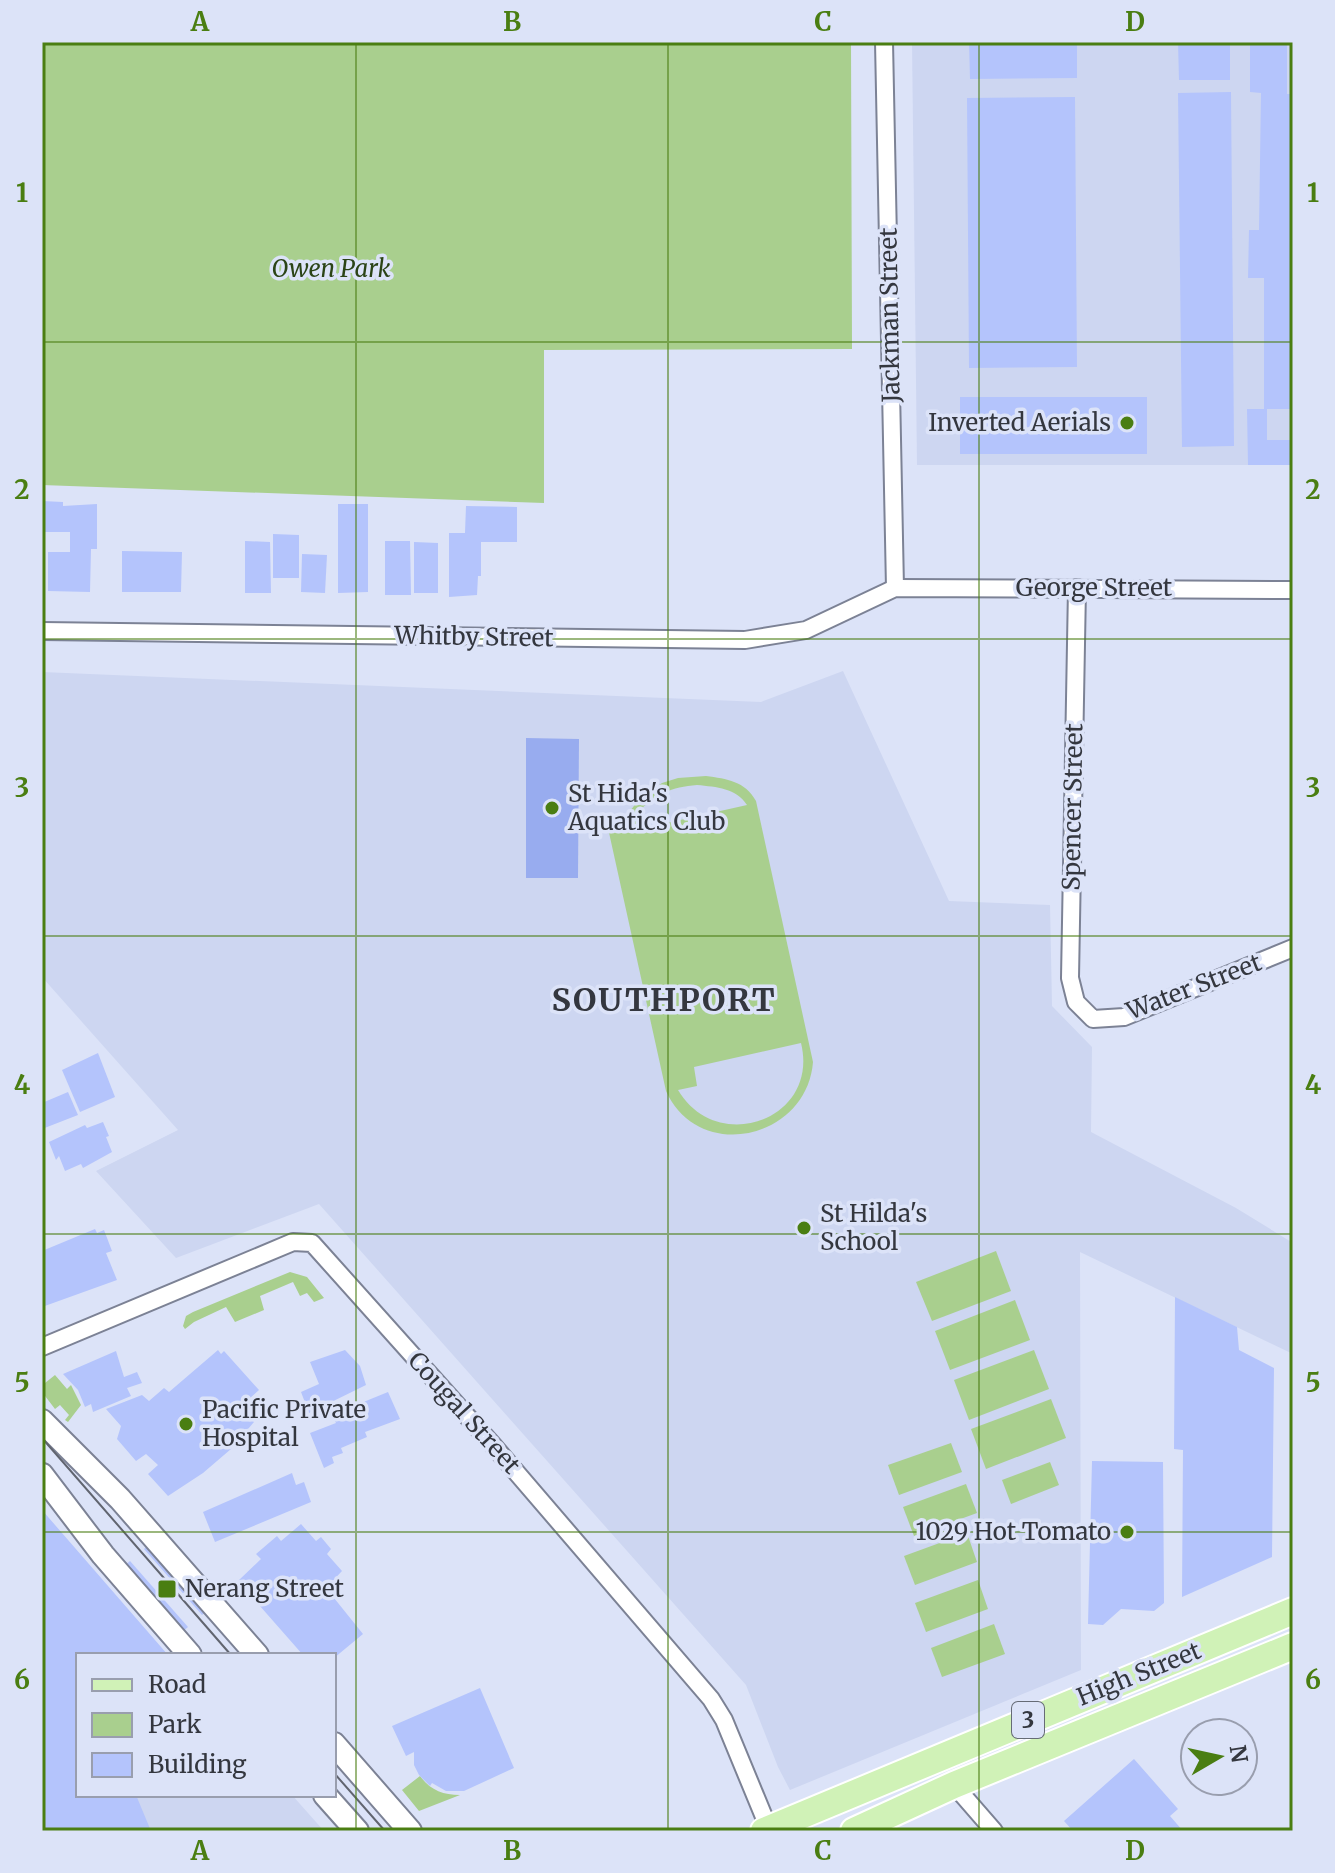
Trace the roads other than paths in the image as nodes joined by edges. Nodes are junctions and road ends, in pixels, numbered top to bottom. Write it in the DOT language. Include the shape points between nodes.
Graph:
graph roads {
  1 [pos="884,42"];
  2 [pos="895,588"];
  3 [pos="1077,588"];
  4 [pos="1293,590"];
  5 [pos="42,631"];
  6 [pos="1293,948"];
  7 [pos="1093,1019"];
  8 [pos="42,1347"];
  9 [pos="42,1421"];
  10 [pos="42,1475"];
  11 [pos="1293,1611"];
  12 [pos="1293,1646"];
  13 [pos="188,1653"];
  14 [pos="255,1653"];
  15 [pos="336,1746"];
  16 [pos="954,1785"];
  17 [pos="327,1797"];
  18 [pos="351,1828"];
  19 [pos="766,1830"];
  20 [pos="410,1831"];
  21 [pos="854,1831"];
  22 [pos="994,1831"];
  1 -- 2 [label="street, Jackman Street"];
  2 -- 3 [label="street, George Street"];
  2 -- 5 [label="street, Whitby Street" via="806,630 745,640"];
  3 -- 4 [label="street, George Street"];
  3 -- 7 [label="street, Spencer Street" via="1070,978 1076,1002"];
  6 -- 7 [label="street, Water Street" via="1124,1017"];
  8 -- 19 [label="street, Cougal Street" via="293,1242 312,1243 711,1699"];
  9 -- 14 [label="main road" via="120,1499"];
  10 -- 13 [label="main road"];
  11 -- 19 [label="main road, High Street / 3"];
  12 -- 16 [label="main road, High Street / 3"];
  15 -- 20 [label="main road"];
  16 -- 21 [label="main road, High Street / 3"];
  16 -- 22 [label="street"];
  17 -- 18 [label="main road"];
}
